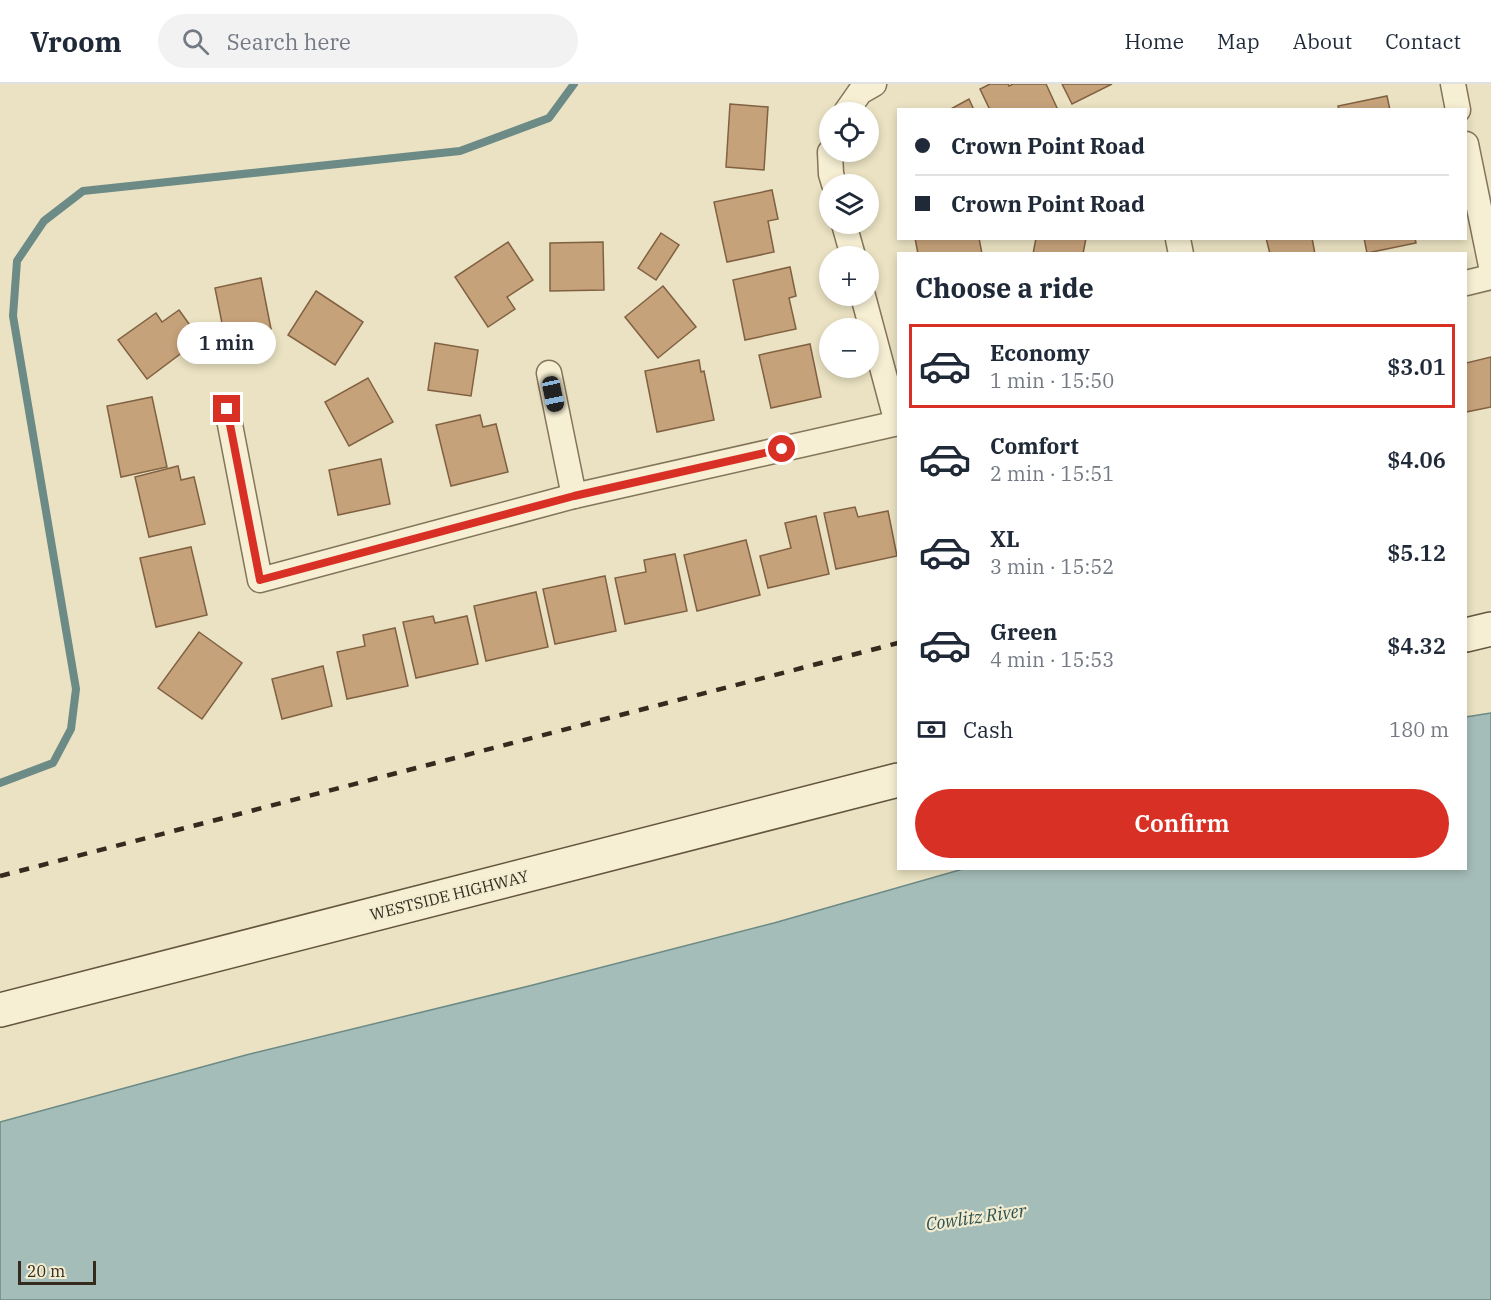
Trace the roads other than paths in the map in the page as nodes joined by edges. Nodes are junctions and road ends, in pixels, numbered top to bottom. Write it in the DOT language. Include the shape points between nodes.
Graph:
graph roads {
  1 [pos="874,84"];
  2 [pos="1453,84"];
  3 [pos="853,102"];
  4 [pos="1458,108"];
  5 [pos="1467,149"];
  6 [pos="1491,266"];
  7 [pos="1491,277"];
  8 [pos="1467,283"];
  9 [pos="866,306"];
  10 [pos="549,373"];
  11 [pos="227,409"];
  12 [pos="897,419"];
  13 [pos="897,423"];
  14 [pos="574,496"];
  15 [pos="1491,629"];
  16 [pos="1467,636"];
  17 [pos="897,780"];
  18 [pos="0,1010"];
  1 -- 3 [label="street" via="860,92"];
  2 -- 4 [label="street"];
  5 -- 6 [label="street"];
  7 -- 8 [label="street"];
  9 -- 12 [label="street"];
  10 -- 14 [label="street"];
  11 -- 14 [label="street" via="260,580"];
  13 -- 14 [label="street"];
  15 -- 16 [label="main road"];
  17 -- 18 [label="main road, WESTSIDE HIGHWAY"];
}
